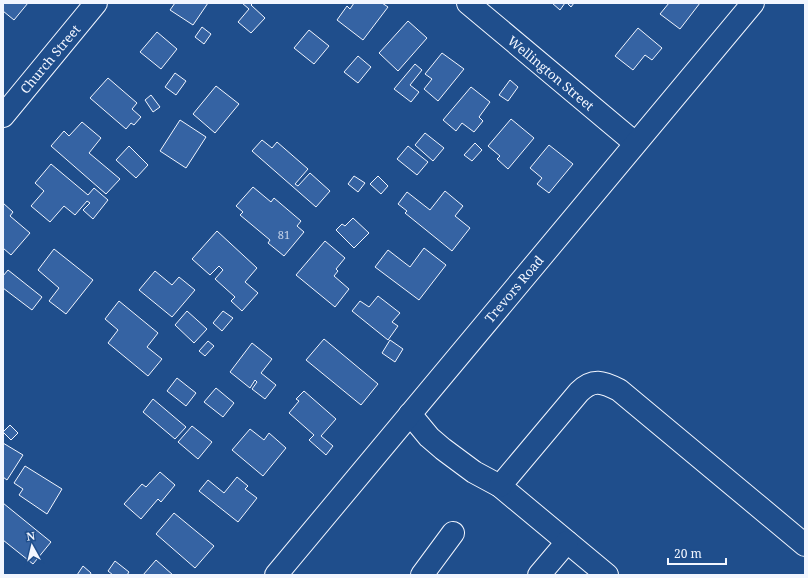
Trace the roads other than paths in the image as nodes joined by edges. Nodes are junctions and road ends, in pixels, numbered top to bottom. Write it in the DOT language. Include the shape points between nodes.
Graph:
graph roads {
  1 [pos="96,3"];
  2 [pos="468,3"];
  3 [pos="753,3"];
  4 [pos="3,116"];
  5 [pos="635,143"];
  6 [pos="410,414"];
  7 [pos="500,486"];
  8 [pos="453,533"];
  9 [pos="567,542"];
  10 [pos="805,545"];
  11 [pos="424,574"];
  12 [pos="276,575"];
  13 [pos="539,575"];
  14 [pos="607,575"];
  1 -- 4 [label="street, Church Street"];
  2 -- 5 [label="street, Wellington Street"];
  3 -- 5 [label="street, Trevors Road"];
  5 -- 6 [label="street, Trevors Road"];
  6 -- 7 [label="street" via="446,434 469,451"];
  6 -- 12 [label="street, Trevors Road"];
  7 -- 9 [label="street"];
  7 -- 10 [label="street" via="579,392 586,386 598,382 619,390"];
  8 -- 11 [label="street"];
  9 -- 13 [label="street"];
  9 -- 14 [label="street"];
}
